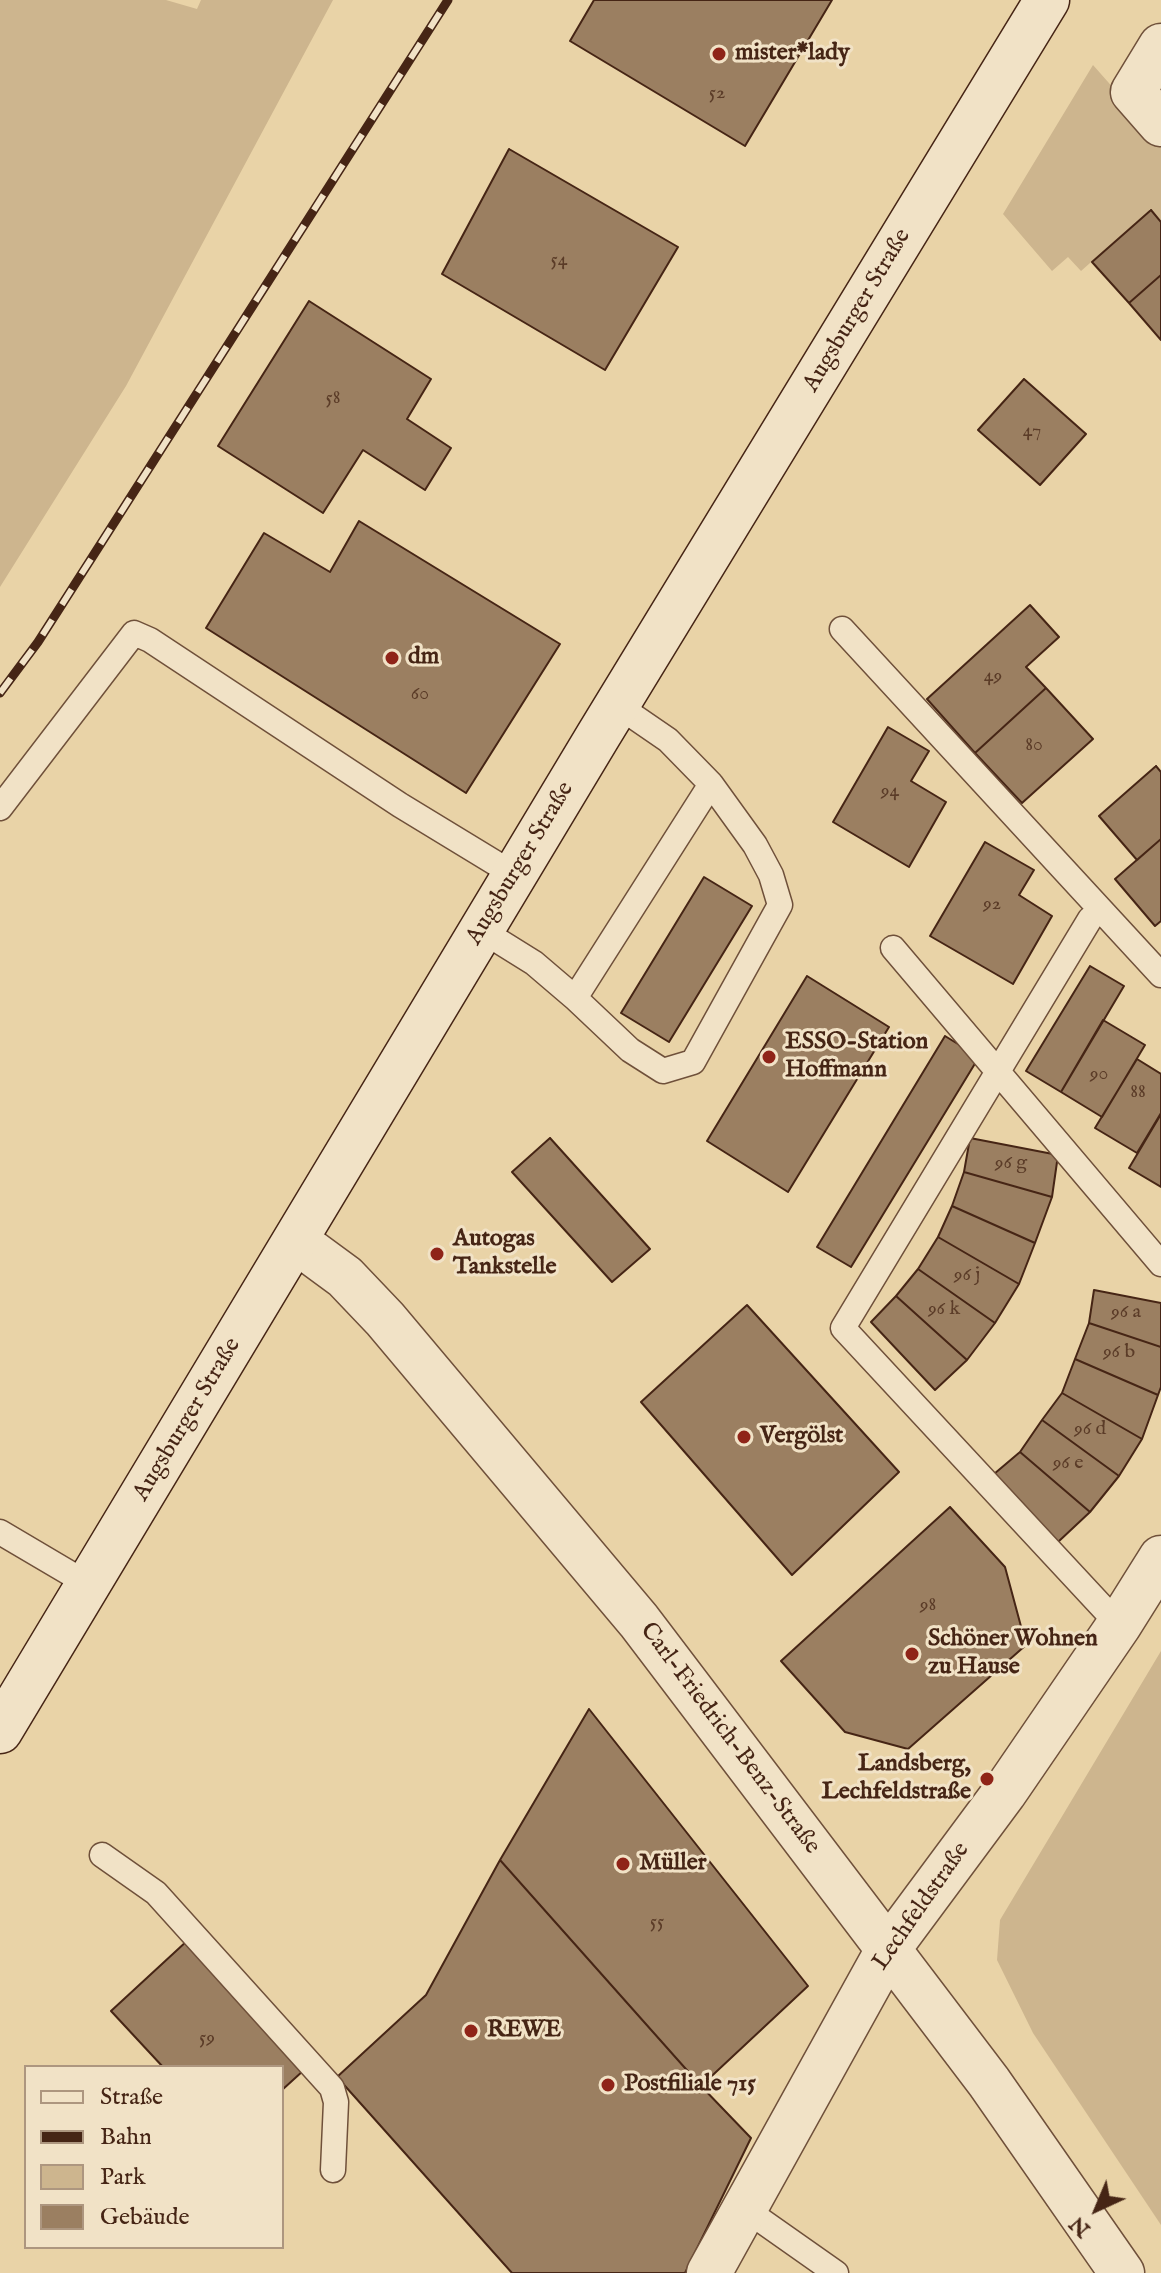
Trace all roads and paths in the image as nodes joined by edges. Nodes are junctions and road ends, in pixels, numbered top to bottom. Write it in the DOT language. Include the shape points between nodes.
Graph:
graph roads {
  1 [pos="1047,0"];
  2 [pos="1161,46"];
  3 [pos="1161,124"];
  4 [pos="842,629"];
  5 [pos="617,705"];
  6 [pos="711,784"];
  7 [pos="0,808"];
  8 [pos="515,875"];
  9 [pos="1090,919"];
  10 [pos="481,930"];
  11 [pos="893,948"];
  12 [pos="1161,975"];
  13 [pos="575,998"];
  14 [pos="997,1071"];
  15 [pos="296,1241"];
  16 [pos="1161,1264"];
  17 [pos="0,1532"];
  18 [pos="1161,1558"];
  19 [pos="88,1584"];
  20 [pos="1119,1625"];
  21 [pos="0,1731"];
  22 [pos="102,1855"];
  23 [pos="889,1948"];
  24 [pos="333,2170"];
  25 [pos="745,2209"];
  26 [pos="709,2273"];
  27 [pos="836,2273"];
  28 [pos="1122,2273"];
  1 -- 5 [label="street, Augsburger Straße"];
  2 -- 3 [label="street" via="1133,92"];
  4 -- 12 [label="lane"];
  5 -- 6 [label="lane" via="668,740"];
  5 -- 8 [label="street, Augsburger Straße"];
  6 -- 13 [label="lane"];
  6 -- 13 [label="lane" via="755,845 780,905 693,1062 663,1071 630,1050"];
  7 -- 8 [label="lane" via="134,633"];
  8 -- 10 [label="street, Augsburger Straße"];
  9 -- 14 [label="lane"];
  10 -- 13 [label="lane" via="534,963"];
  10 -- 15 [label="street, Augsburger Straße"];
  11 -- 14 [label="lane"];
  14 -- 16 [label="lane"];
  14 -- 20 [label="lane" via="843,1328"];
  15 -- 19 [label="street, Augsburger Straße"];
  15 -- 23 [label="street, Carl-Friedrich-Benz-Straße" via="345,1277 385,1319 639,1621"];
  17 -- 19 [label="lane"];
  18 -- 20 [label="street, Lechfeldstraße"];
  19 -- 21 [label="street, Augsburger Straße"];
  20 -- 23 [label="street, Lechfeldstraße"];
  22 -- 24 [label="lane" via="156,1893 332,2088"];
  23 -- 25 [label="street, Lechfeldstraße"];
  23 -- 28 [label="street, Carl-Friedrich-Benz-Straße"];
  25 -- 26 [label="street, Lechfeldstraße"];
  25 -- 27 [label="lane"];
}
